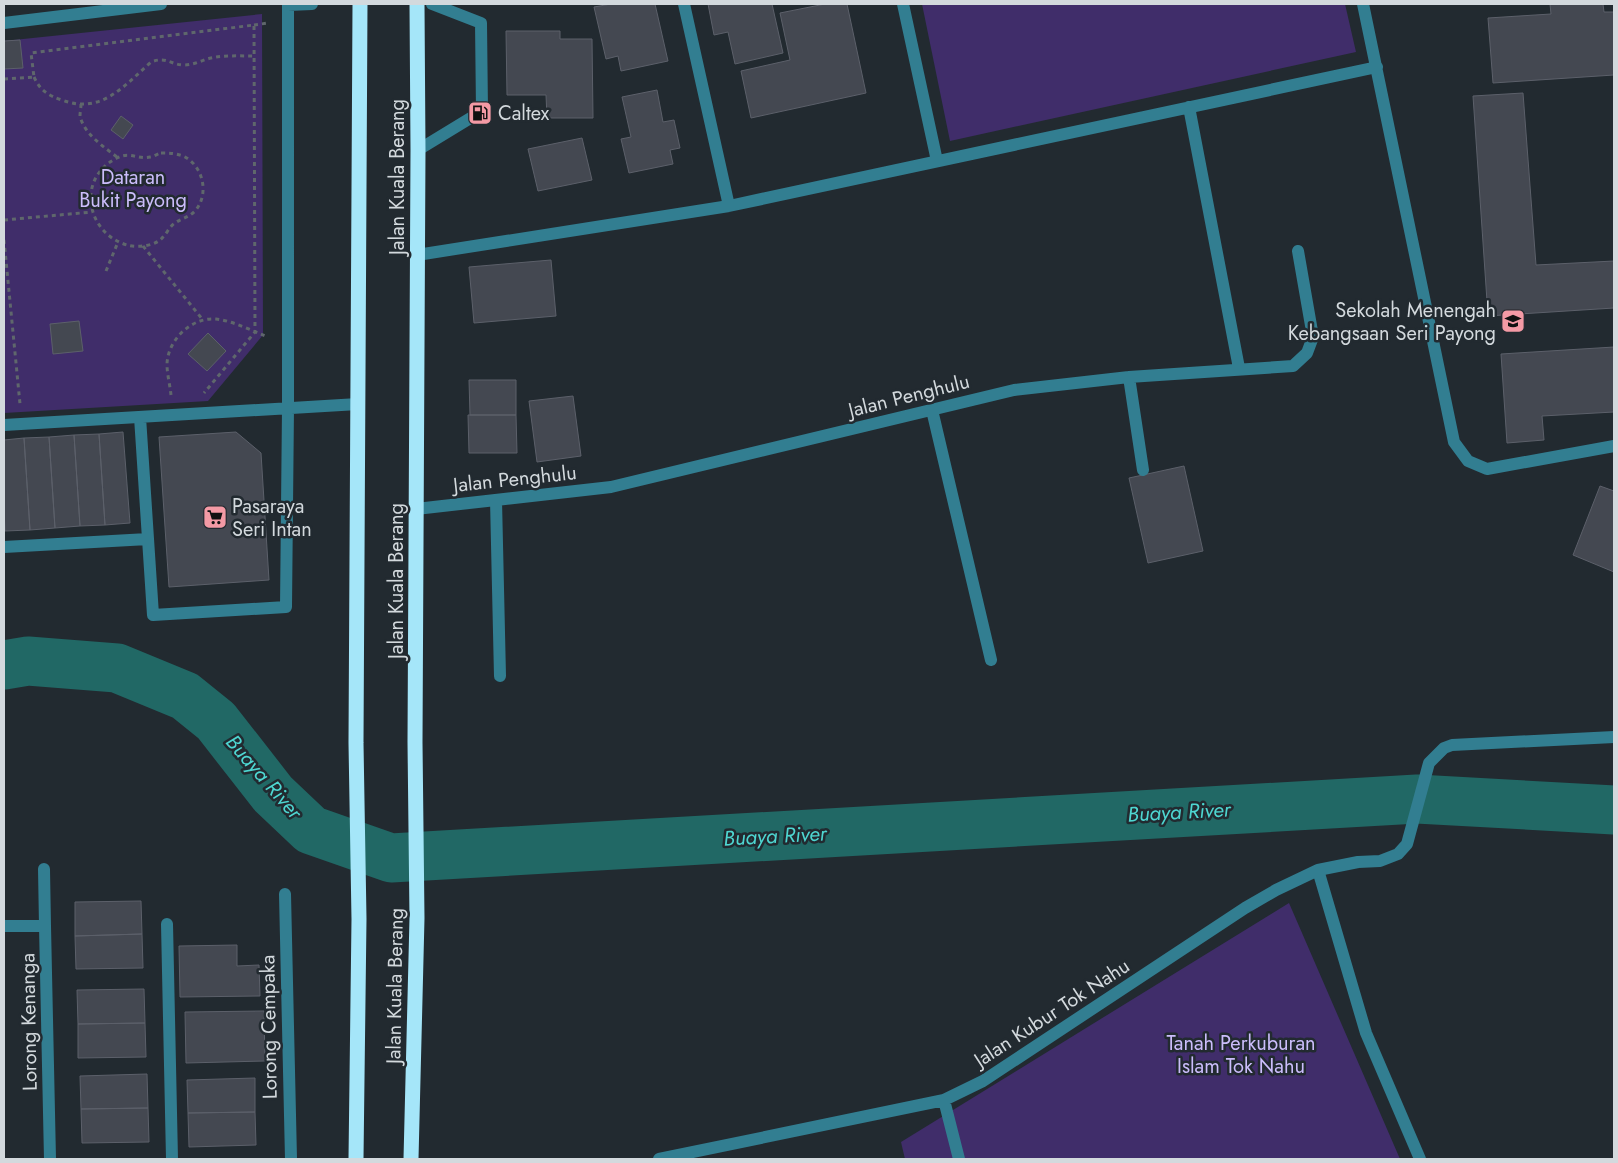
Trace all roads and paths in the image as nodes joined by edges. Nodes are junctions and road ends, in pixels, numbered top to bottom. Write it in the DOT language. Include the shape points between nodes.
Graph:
graph roads {
  1 [pos="161,4"];
  2 [pos="288,4"];
  3 [pos="312,4"];
  4 [pos="360,4"];
  5 [pos="416,4"];
  6 [pos="432,4"];
  7 [pos="684,4"];
  8 [pos="903,4"];
  9 [pos="1363,4"];
  10 [pos="107,7"];
  11 [pos="4,23"];
  12 [pos="254,56"];
  13 [pos="1377,67"];
  14 [pos="34,76"];
  15 [pos="4,79"];
  16 [pos="81,104"];
  17 [pos="1189,107"];
  18 [pos="418,150"];
  19 [pos="117,158"];
  20 [pos="937,161"];
  21 [pos="728,206"];
  22 [pos="92,212"];
  23 [pos="4,220"];
  24 [pos="4,240"];
  25 [pos="118,242"];
  26 [pos="144,246"];
  27 [pos="1298,251"];
  28 [pos="418,255"];
  29 [pos="106,271"];
  30 [pos="203,320"];
  31 [pos="255,332"];
  32 [pos="1239,368"];
  33 [pos="1130,377"];
  34 [pos="180,394"];
  35 [pos="196,394"];
  36 [pos="162,395"];
  37 [pos="171,395"];
  38 [pos="12,404"];
  39 [pos="20,404"];
  40 [pos="358,404"];
  41 [pos="288,408"];
  42 [pos="932,410"];
  43 [pos="140,417"];
  44 [pos="22,424"];
  45 [pos="4,425"];
  46 [pos="1614,446"];
  47 [pos="1143,470"];
  48 [pos="496,500"];
  49 [pos="416,509"];
  50 [pos="148,539"];
  51 [pos="4,547"];
  52 [pos="991,660"];
  53 [pos="500,676"];
  54 [pos="1614,737"];
  55 [pos="44,869"];
  56 [pos="1318,870"];
  57 [pos="285,894"];
  58 [pos="167,924"];
  59 [pos="4,926"];
  60 [pos="45,926"];
  61 [pos="944,1100"];
  62 [pos="50,1159"];
  63 [pos="172,1159"];
  64 [pos="291,1159"];
  65 [pos="356,1159"];
  66 [pos="411,1159"];
  67 [pos="660,1159"];
  68 [pos="959,1159"];
  69 [pos="1420,1159"];
  1 -- 10 [label="street"];
  2 -- 3 [label="street"];
  2 -- 41 [label="street"];
  4 -- 40 [label="highway, Jalan Kuala Berang"];
  5 -- 18 [label="highway, Jalan Kuala Berang"];
  6 -- 18 [label="street" via="481,23 482,111"];
  7 -- 21 [label="street"];
  8 -- 20 [label="street"];
  9 -- 13 [label="street"];
  10 -- 11 [label="street"];
  12 -- 14 [label="path" via="254,25 31,53"];
  12 -- 16 [label="path" via="211,58 184,65 158,59 150,62 112,96 92,104"];
  12 -- 31 [label="path"];
  13 -- 17 [label="street"];
  13 -- 46 [label="street" via="1454,442 1468,461 1487,469"];
  14 -- 15 [label="path"];
  14 -- 16 [label="path" via="39,88 55,98"];
  16 -- 19 [label="path" via="80,116 86,129"];
  17 -- 20 [label="street"];
  17 -- 32 [label="street"];
  18 -- 28 [label="highway, Jalan Kuala Berang"];
  19 -- 22 [label="path" via="98,174 90,199"];
  19 -- 26 [label="path" via="126,154 149,158 160,153 173,153 184,156 201,175 201,200 195,210 174,223 161,240"];
  20 -- 21 [label="street"];
  21 -- 28 [label="street"];
  22 -- 23 [label="path"];
  22 -- 25 [label="path" via="107,235"];
  24 -- 39 [label="path"];
  25 -- 26 [label="path"];
  25 -- 29 [label="path"];
  26 -- 30 [label="path"];
  27 -- 32 [label="street, Jalan Penghulu" via="1313,337 1307,353 1293,366"];
  28 -- 49 [label="highway, Jalan Kuala Berang"];
  30 -- 31 [label="path" via="216,319"];
  30 -- 37 [label="path" via="178,336 170,349 167,364"];
  31 -- 35 [label="path" via="204,393"];
  32 -- 33 [label="street, Jalan Penghulu"];
  33 -- 42 [label="street, Jalan Penghulu" via="1014,390"];
  33 -- 47 [label="street"];
  34 -- 37 [label="path"];
  36 -- 37 [label="path"];
  38 -- 39 [label="path"];
  39 -- 44 [label="path"];
  40 -- 41 [label="street"];
  40 -- 65 [label="highway, Jalan Kuala Berang"];
  41 -- 43 [label="street"];
  41 -- 50 [label="street" via="286,607 153,615"];
  42 -- 48 [label="street, Jalan Penghulu" via="611,487"];
  42 -- 52 [label="street"];
  43 -- 44 [label="street"];
  43 -- 50 [label="street"];
  44 -- 45 [label="street"];
  48 -- 49 [label="street, Jalan Penghulu"];
  48 -- 53 [label="street"];
  49 -- 66 [label="highway, Jalan Kuala Berang" via="417,918"];
  50 -- 51 [label="street"];
  54 -- 56 [label="street, Jalan Kubur Tok Nahu" via="1444,748 1429,763 1407,844 1398,854 1380,861"];
  55 -- 60 [label="street"];
  56 -- 61 [label="street, Jalan Kubur Tok Nahu" via="1245,908 983,1081"];
  56 -- 69 [label="street" via="1366,1033"];
  57 -- 64 [label="street, Lorong Cempaka"];
  58 -- 63 [label="street"];
  59 -- 60 [label="street, Lorong Kenanga"];
  60 -- 62 [label="street, Lorong Kenanga"];
  61 -- 67 [label="street, Jalan Kubur Tok Nahu"];
  61 -- 68 [label="street"];
}
